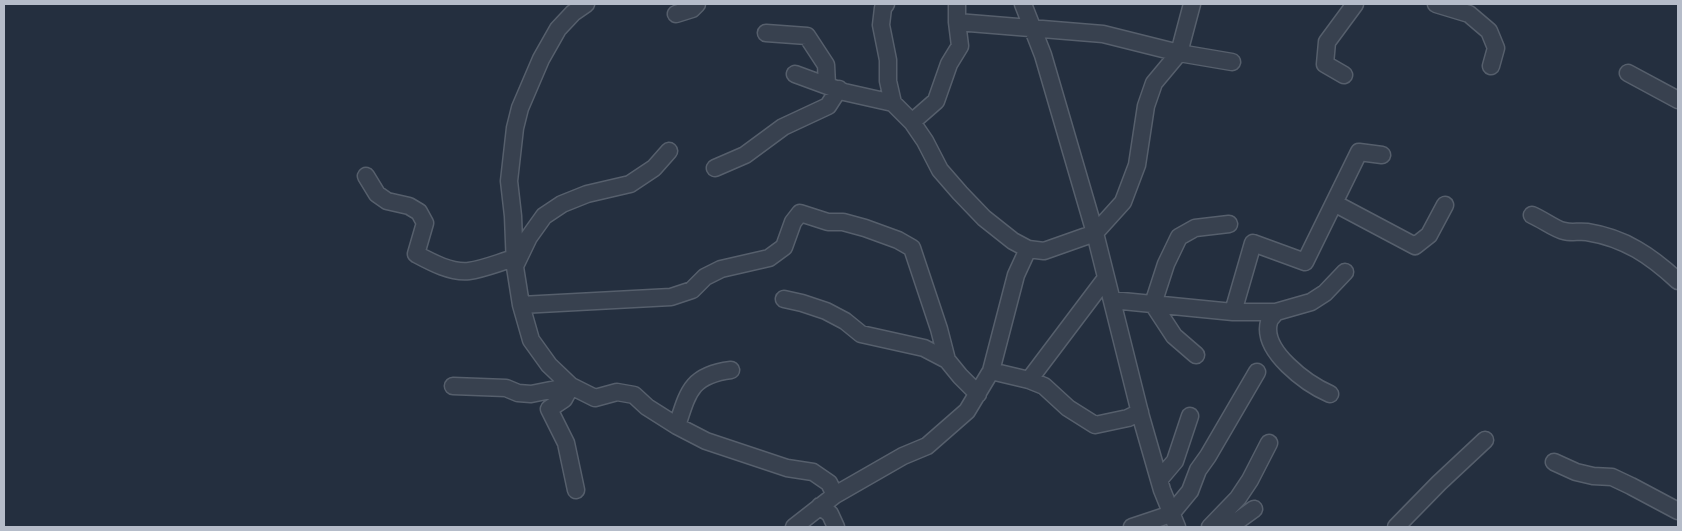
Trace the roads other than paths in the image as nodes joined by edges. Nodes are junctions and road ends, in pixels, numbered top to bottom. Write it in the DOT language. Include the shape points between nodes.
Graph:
graph roads {
  1 [pos="586,4"];
  2 [pos="697,4"];
  3 [pos="886,4"];
  4 [pos="957,4"];
  5 [pos="1023,4"];
  6 [pos="1192,4"];
  7 [pos="1355,4"];
  8 [pos="1436,4"];
  9 [pos="676,14"];
  10 [pos="957,22"];
  11 [pos="1031,28"];
  12 [pos="766,33"];
  13 [pos="1179,53"];
  14 [pos="1232,62"];
  15 [pos="1491,66"];
  16 [pos="1628,73"];
  17 [pos="795,74"];
  18 [pos="1344,74"];
  19 [pos="833,87"];
  20 [pos="1678,100"];
  21 [pos="893,103"];
  22 [pos="912,122"];
  23 [pos="669,151"];
  24 [pos="1382,155"];
  25 [pos="715,168"];
  26 [pos="366,176"];
  27 [pos="1334,203"];
  28 [pos="1445,205"];
  29 [pos="1532,215"];
  30 [pos="1228,224"];
  31 [pos="1094,233"];
  32 [pos="1028,249"];
  33 [pos="515,262"];
  34 [pos="1345,272"];
  35 [pos="1106,278"];
  36 [pos="1678,282"];
  37 [pos="784,299"];
  38 [pos="1112,300"];
  39 [pos="1153,304"];
  40 [pos="521,305"];
  41 [pos="1233,312"];
  42 [pos="1276,312"];
  43 [pos="1196,355"];
  44 [pos="947,360"];
  45 [pos="731,370"];
  46 [pos="990,371"];
  47 [pos="1257,372"];
  48 [pos="1029,380"];
  49 [pos="453,386"];
  50 [pos="571,386"];
  51 [pos="978,394"];
  52 [pos="1330,394"];
  53 [pos="1140,412"];
  54 [pos="1190,416"];
  55 [pos="677,426"];
  56 [pos="1486,440"];
  57 [pos="1269,443"];
  58 [pos="1554,462"];
  59 [pos="1159,480"];
  60 [pos="576,490"];
  61 [pos="835,495"];
  62 [pos="820,506"];
  63 [pos="1254,509"];
  64 [pos="1678,511"];
  65 [pos="1174,521"];
  66 [pos="794,527"];
  67 [pos="836,527"];
  68 [pos="1132,527"];
  69 [pos="1210,527"];
  70 [pos="1229,527"];
  71 [pos="1396,527"];
  1 -- 33 [label="street" via="558,29 520,108 509,181"];
  2 -- 9 [label="street" via="692,10"];
  3 -- 21 [label="street" via="881,24"];
  4 -- 10 [label="street"];
  5 -- 11 [label="street"];
  6 -- 13 [label="street"];
  7 -- 18 [label="street" via="1327,42 1325,64"];
  8 -- 15 [label="street" via="1469,14 1489,32 1496,48"];
  10 -- 11 [label="street"];
  10 -- 22 [label="street" via="960,46 949,64 936,101"];
  11 -- 13 [label="street" via="1103,34"];
  11 -- 31 [label="street" via="1043,55"];
  12 -- 19 [label="street" via="807,36 826,65"];
  13 -- 14 [label="street"];
  13 -- 31 [label="street" via="1154,83 1146,106 1137,164 1123,202"];
  16 -- 20 [label="street"];
  17 -- 19 [label="street"];
  19 -- 21 [label="street"];
  19 -- 25 [label="street" via="828,106 783,127 745,155"];
  21 -- 22 [label="street"];
  22 -- 32 [label="street" via="926,141 940,170 960,193 984,218"];
  23 -- 33 [label="street" via="654,168 630,184 587,194 544,216"];
  24 -- 27 [label="street" via="1359,152"];
  26 -- 33 [label="street" via="377,194 387,201 419,212 425,223 416,254 455,270 468,271"];
  27 -- 28 [label="street" via="1415,246 1429,235"];
  27 -- 41 [label="street" via="1304,262 1253,243"];
  29 -- 36 [label="street" via="1562,231 1602,235 1629,245 1659,263"];
  30 -- 39 [label="street" via="1195,228 1178,237"];
  31 -- 32 [label="street" via="1044,251"];
  31 -- 35 [label="street"];
  32 -- 46 [label="street" via="1016,275"];
  33 -- 40 [label="street"];
  34 -- 42 [label="street" via="1325,294 1311,302"];
  35 -- 38 [label="street"];
  35 -- 48 [label="street"];
  37 -- 44 [label="street" via="826,311 861,334 924,348"];
  38 -- 39 [label="street"];
  38 -- 53 [label="street"];
  39 -- 41 [label="street"];
  39 -- 43 [label="street" via="1174,336"];
  40 -- 44 [label="street" via="671,297 692,290 705,277 721,269 769,258 784,247 793,222 800,213 865,228 912,248 940,329"];
  40 -- 50 [label="street" via="531,340"];
  41 -- 42 [label="street"];
  42 -- 52 [label="street" via="1269,321 1269,334 1282,360 1315,387"];
  44 -- 51 [label="street"];
  45 -- 55 [label="street" via="702,378 692,387"];
  46 -- 48 [label="street"];
  46 -- 51 [label="street"];
  47 -- 65 [label="street" via="1198,470"];
  48 -- 53 [label="street" via="1044,386 1068,408 1095,425"];
  49 -- 50 [label="street" via="506,388 531,394"];
  50 -- 55 [label="street" via="594,398 617,392 634,395"];
  50 -- 60 [label="street" via="564,400 549,409 566,442"];
  51 -- 61 [label="street" via="967,411 927,446"];
  53 -- 59 [label="street"];
  54 -- 59 [label="street" via="1175,461"];
  55 -- 61 [label="street" via="742,454 787,468 813,472 829,483"];
  56 -- 71 [label="street"];
  57 -- 69 [label="street" via="1238,498"];
  58 -- 64 [label="street" via="1576,472 1612,478"];
  59 -- 65 [label="street"];
  61 -- 62 [label="street"];
  62 -- 66 [label="street"];
  62 -- 67 [label="street" via="830,514"];
  63 -- 70 [label="street"];
  65 -- 68 [label="street"];
}
